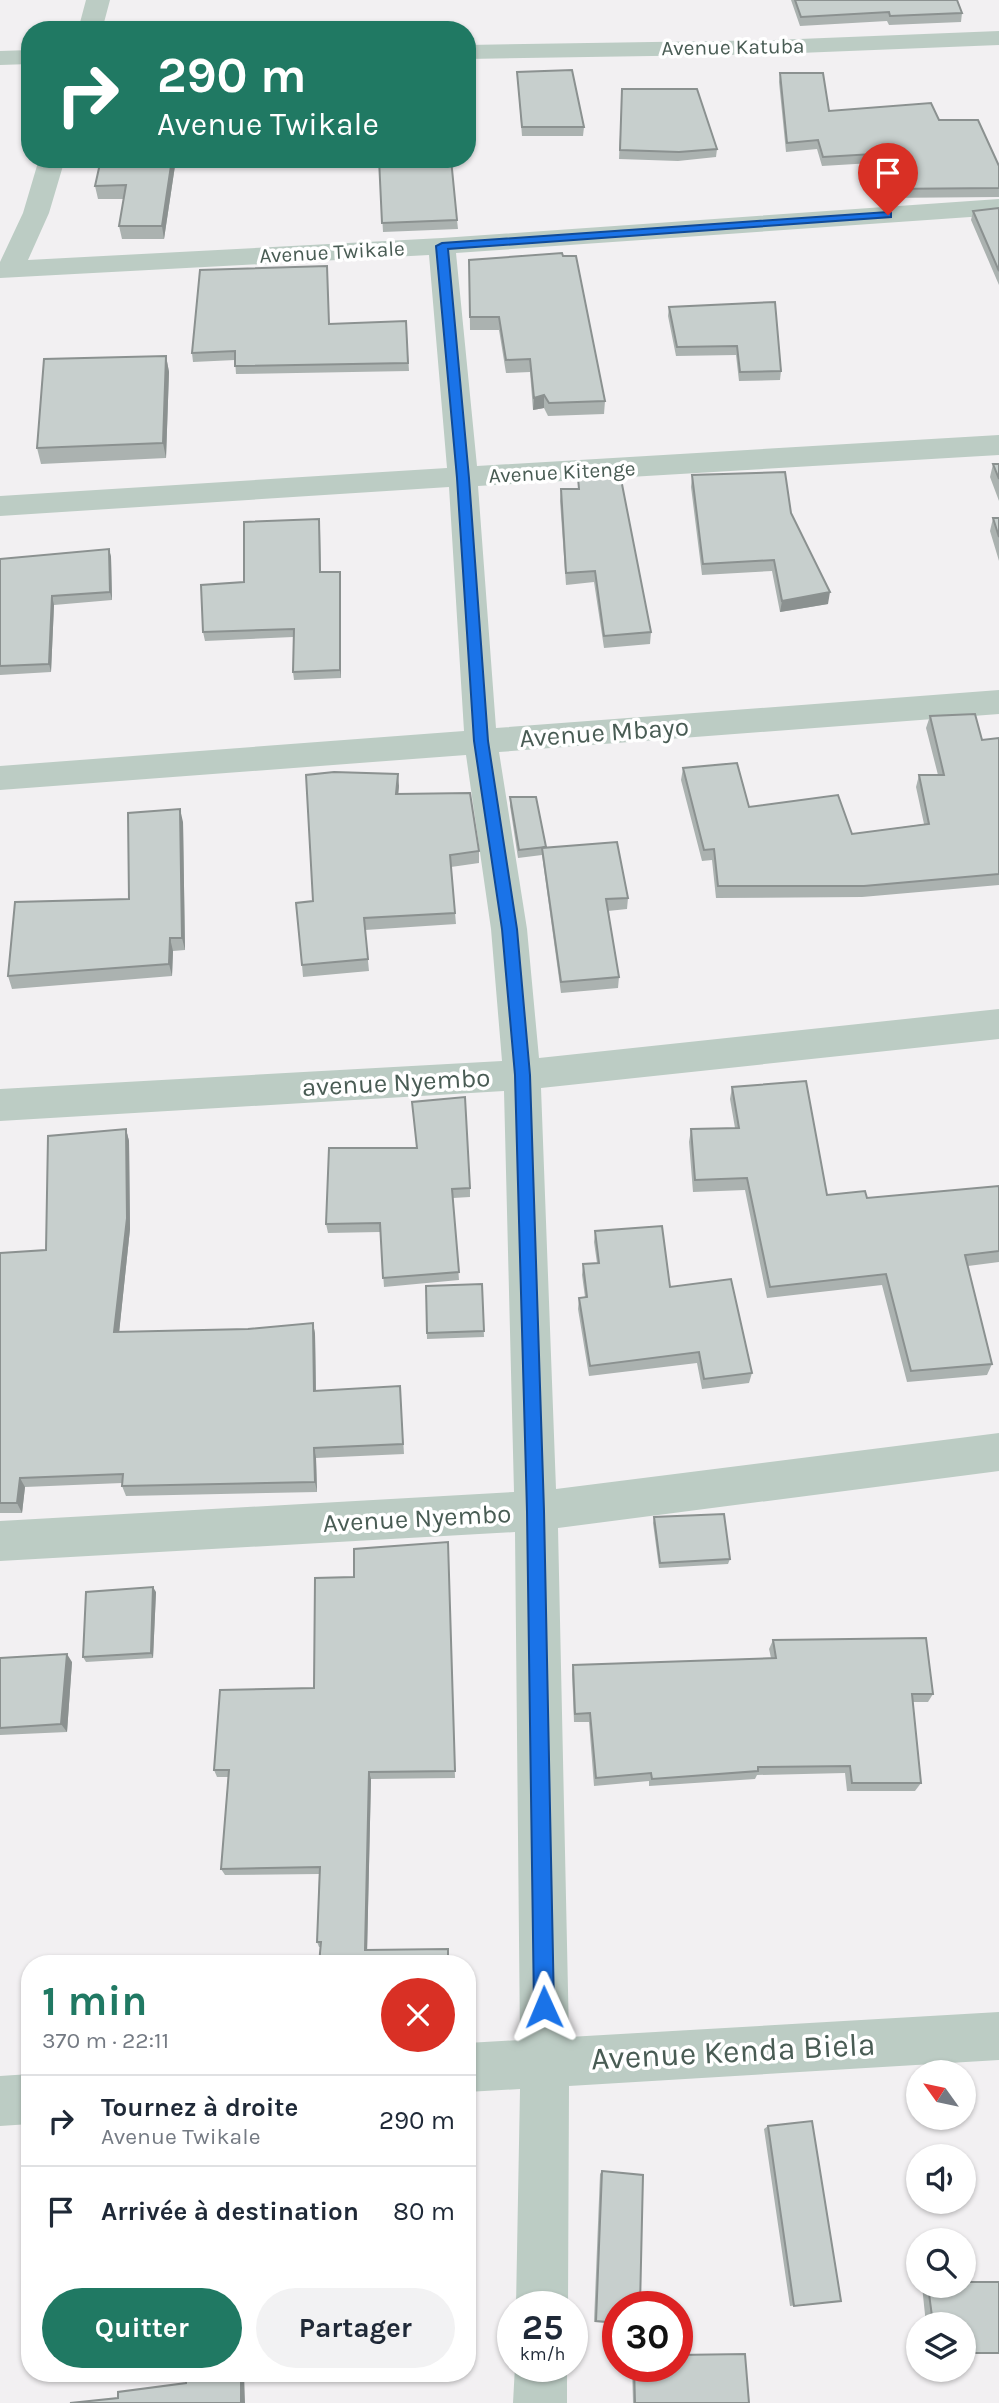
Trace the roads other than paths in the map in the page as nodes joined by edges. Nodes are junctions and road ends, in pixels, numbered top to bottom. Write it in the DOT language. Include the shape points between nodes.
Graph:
graph roads {
  1 [pos="98,0"];
  2 [pos="92,21"];
  3 [pos="999,38"];
  4 [pos="476,52"];
  5 [pos="21,57"];
  6 [pos="0,58"];
  7 [pos="49,168"];
  8 [pos="999,207"];
  9 [pos="442,246"];
  10 [pos="5,270"];
  11 [pos="999,445"];
  12 [pos="463,478"];
  13 [pos="0,506"];
  14 [pos="999,702"];
  15 [pos="481,741"];
  16 [pos="0,778"];
  17 [pos="999,1024"];
  18 [pos="522,1075"];
  19 [pos="0,1105"];
  20 [pos="999,1452"];
  21 [pos="536,1511"];
  22 [pos="0,1541"];
  23 [pos="999,2036"];
  24 [pos="545,2062"];
  25 [pos="476,2067"];
  26 [pos="21,2100"];
  27 [pos="0,2101"];
  28 [pos="542,2291"];
  29 [pos="541,2382"];
  30 [pos="540,2403"];
  1 -- 2 [label="street"];
  3 -- 4 [label="street, Avenue Katuba"];
  5 -- 6 [label="street"];
  7 -- 10 [label="street" via="36,213"];
  8 -- 9 [label="street, Avenue Twikale"];
  9 -- 10 [label="street, Avenue Twikale"];
  9 -- 12 [label="street"];
  11 -- 12 [label="street, Avenue Kitenge"];
  12 -- 13 [label="street, Avenue Kitenge" via="198,490"];
  12 -- 15 [label="street"];
  14 -- 15 [label="street, Avenue Mbayo"];
  15 -- 16 [label="street, Avenue Mbayo"];
  15 -- 18 [label="street" via="509,929"];
  17 -- 18 [label="street, avenue Nyembo"];
  18 -- 19 [label="street, avenue Nyembo"];
  18 -- 21 [label="street"];
  20 -- 21 [label="street, Avenue Nyembo"];
  21 -- 22 [label="street, Avenue Nyembo"];
  21 -- 24 [label="street"];
  23 -- 24 [label="street, Avenue Kenda Biela"];
  24 -- 25 [label="street, Avenue Kenda Biela"];
  24 -- 28 [label="street"];
  26 -- 27 [label="street"];
  29 -- 30 [label="street"];
}
